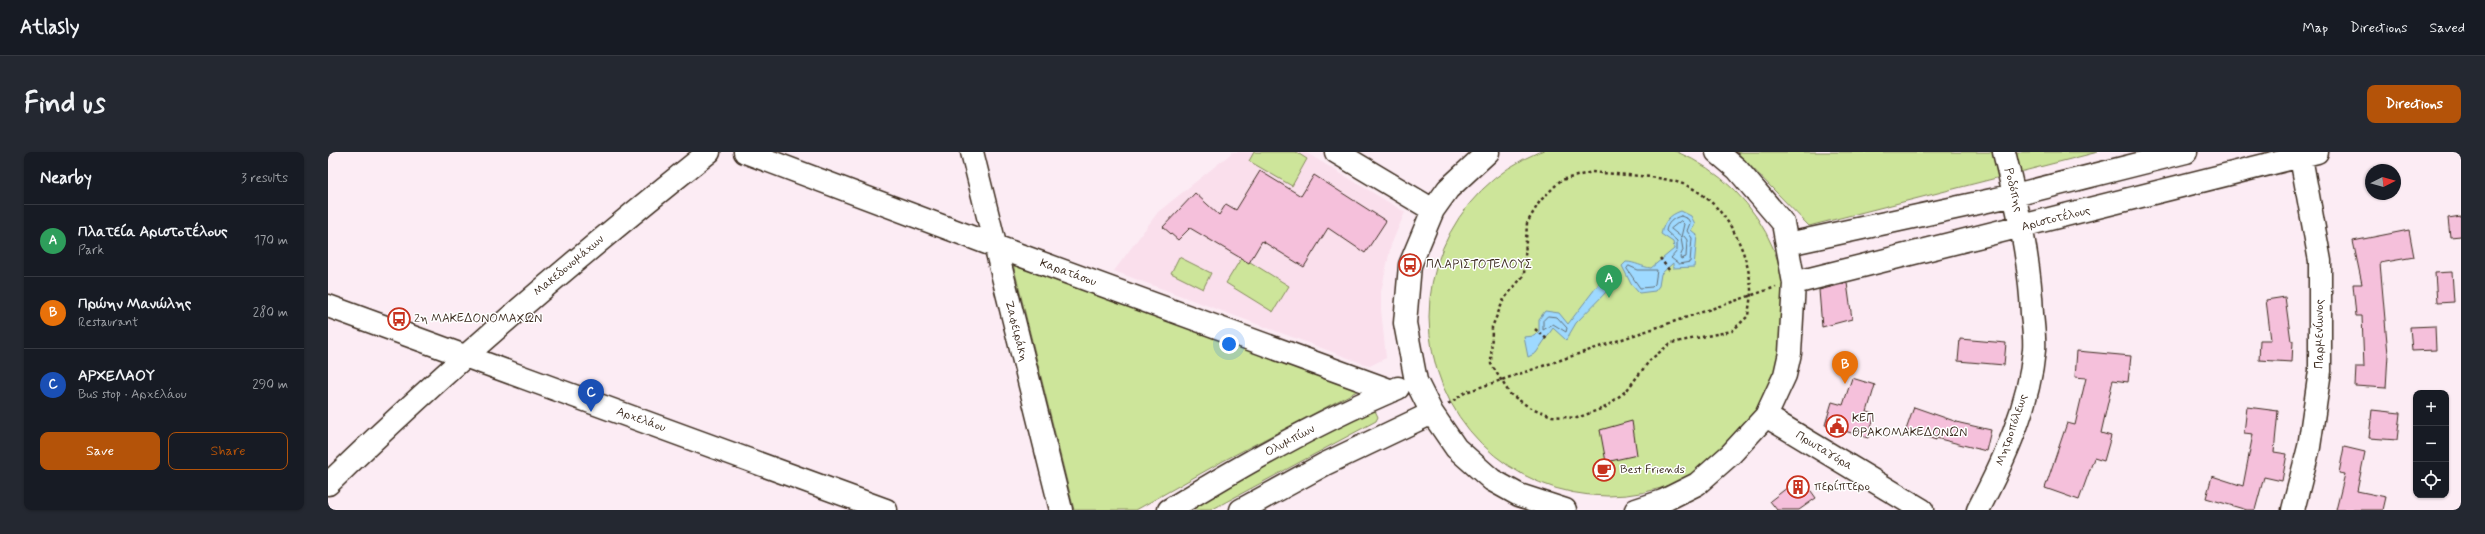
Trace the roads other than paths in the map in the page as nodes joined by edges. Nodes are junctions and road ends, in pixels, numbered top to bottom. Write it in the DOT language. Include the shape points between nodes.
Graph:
graph roads {
  1 [pos="709,152"];
  2 [pos="745,152"];
  3 [pos="972,152"];
  4 [pos="1336,152"];
  5 [pos="1488,152"];
  6 [pos="1717,152"];
  7 [pos="2004,152"];
  8 [pos="2186,152"];
  9 [pos="2306,153"];
  10 [pos="2015,195"];
  11 [pos="1433,210"];
  12 [pos="2023,227"];
  13 [pos="1788,244"];
  14 [pos="995,246"];
  15 [pos="1787,285"];
  16 [pos="328,306"];
  17 [pos="464,355"];
  18 [pos="1416,381"];
  19 [pos="1392,391"];
  20 [pos="1432,413"];
  21 [pos="1766,416"];
  22 [pos="328,484"];
  23 [pos="1535,506"];
  24 [pos="1641,509"];
  25 [pos="886,510"];
  26 [pos="1061,510"];
  27 [pos="1169,510"];
  28 [pos="1240,510"];
  29 [pos="1565,510"];
  30 [pos="1922,510"];
  31 [pos="1978,510"];
  32 [pos="2293,510"];
  1 -- 17 [label="street, Μακεδονομάχων" via="608,233"];
  2 -- 14 [label="street, Καρατάσου"];
  3 -- 14 [label="street, Ζαφειράκη"];
  4 -- 11 [label="street"];
  5 -- 11 [label="street" via="1448,190"];
  6 -- 13 [label="street" via="1737,169 1783,222"];
  7 -- 10 [label="street, Ροδόπης"];
  8 -- 10 [label="street"];
  9 -- 12 [label="street, Αριστοτέλους"];
  9 -- 32 [label="street, Παρμενίωνος" via="2320,261 2320,371 2309,447"];
  10 -- 12 [label="street, Ροδόπης"];
  10 -- 13 [label="street"];
  11 -- 18 [label="street" via="1410,265 1405,323"];
  12 -- 15 [label="street, Αριστοτέλους"];
  12 -- 31 [label="street, Μητροπόλεως" via="2031,291 2034,350 2025,401 2006,456"];
  13 -- 15 [label="street"];
  14 -- 19 [label="street, Καρατάσου"];
  14 -- 26 [label="street, Ζαφειράκη"];
  15 -- 21 [label="street" via="1790,352 1785,375"];
  16 -- 17 [label="street, Αρχελάου"];
  17 -- 22 [label="street, Μακεδονομάχων"];
  17 -- 25 [label="street, Αρχελάου"];
  18 -- 19 [label="street, Ολυμπίων"];
  18 -- 20 [label="street"];
  19 -- 27 [label="street, Ολυμπίων" via="1326,422 1222,478"];
  20 -- 23 [label="street" via="1456,448 1492,480"];
  20 -- 28 [label="street" via="1325,464"];
  21 -- 24 [label="street" via="1731,454 1697,484"];
  21 -- 30 [label="street, Πρωταγόρα"];
  23 -- 29 [label="street"];
}
